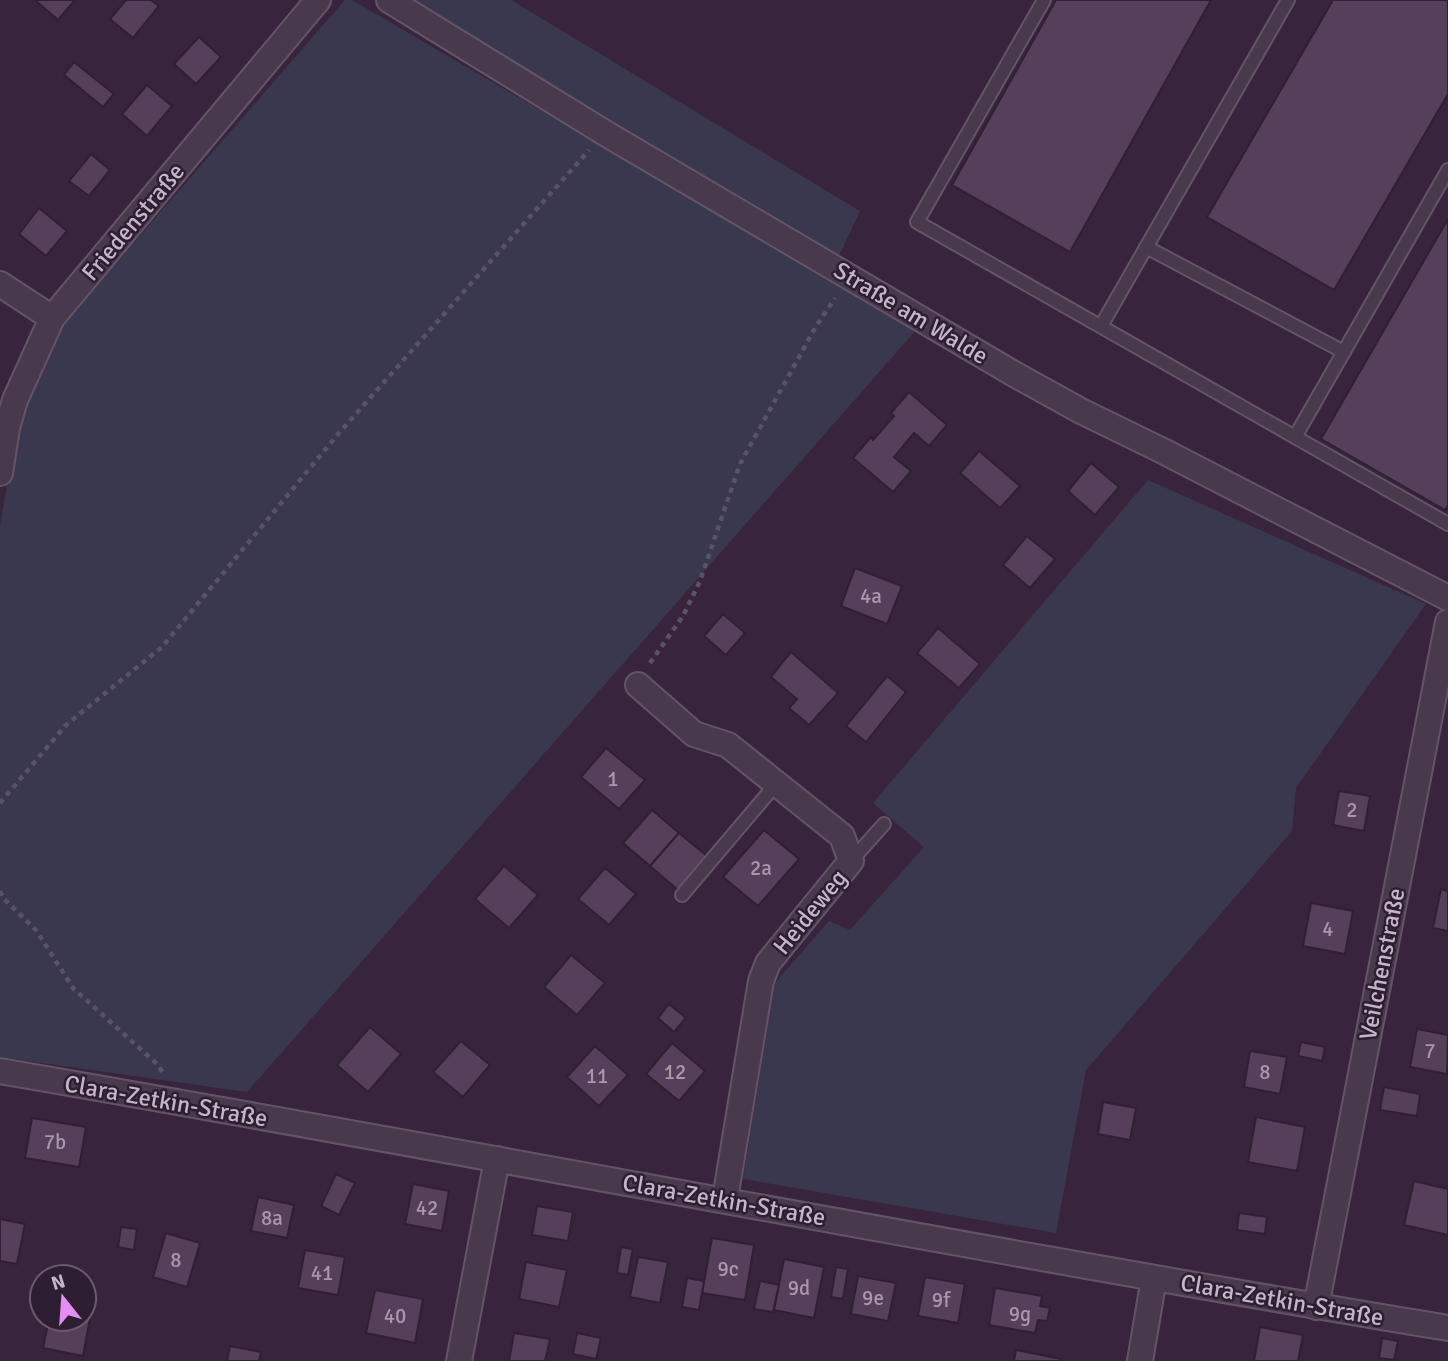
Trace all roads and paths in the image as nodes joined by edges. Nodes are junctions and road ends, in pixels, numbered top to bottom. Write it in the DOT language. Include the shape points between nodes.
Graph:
graph roads {
  1 [pos="318,0"];
  2 [pos="389,0"];
  3 [pos="1044,0"];
  4 [pos="1288,0"];
  5 [pos="606,132"];
  6 [pos="1448,170"];
  7 [pos="1146,247"];
  8 [pos="849,276"];
  9 [pos="0,284"];
  10 [pos="52,318"];
  11 [pos="1101,326"];
  12 [pos="1344,352"];
  13 [pos="1295,437"];
  14 [pos="0,472"];
  15 [pos="1448,524"];
  16 [pos="1448,598"];
  17 [pos="1448,622"];
  18 [pos="638,685"];
  19 [pos="776,783"];
  20 [pos="0,803"];
  21 [pos="884,824"];
  22 [pos="851,861"];
  23 [pos="0,891"];
  24 [pos="682,895"];
  25 [pos="0,1071"];
  26 [pos="184,1103"];
  27 [pos="496,1159"];
  28 [pos="725,1199"];
  29 [pos="1154,1279"];
  30 [pos="1316,1307"];
  31 [pos="1448,1328"];
  32 [pos="459,1361"];
  33 [pos="1140,1361"];
  1 -- 10 [label="street, Friedenstraße"];
  2 -- 5 [label="street, Straße am Walde"];
  3 -- 11 [label="lane" via="917,222"];
  4 -- 7 [label="lane"];
  5 -- 8 [label="street, Straße am Walde"];
  5 -- 20 [label="path" via="339,433 162,648 66,725"];
  6 -- 12 [label="lane"];
  7 -- 11 [label="lane"];
  7 -- 12 [label="lane"];
  8 -- 16 [label="street, Straße am Walde" via="1081,411"];
  8 -- 18 [label="path" via="740,464 700,581"];
  9 -- 10 [label="street"];
  10 -- 14 [label="street, Friedenstraße" via="15,400"];
  11 -- 13 [label="lane"];
  12 -- 13 [label="lane"];
  13 -- 15 [label="lane"];
  17 -- 30 [label="street, Veilchenstraße"];
  18 -- 19 [label="street, Heideweg" via="694,734 728,746"];
  19 -- 22 [label="street, Heideweg" via="842,836"];
  19 -- 24 [label="lane"];
  21 -- 22 [label="lane"];
  22 -- 28 [label="street, Heideweg" via="768,963 761,981"];
  23 -- 26 [label="path" via="36,930 73,988 157,1064"];
  25 -- 26 [label="street, Clara-Zetkin-Straße"];
  26 -- 27 [label="street, Clara-Zetkin-Straße"];
  27 -- 28 [label="street, Clara-Zetkin-Straße"];
  27 -- 32 [label="street"];
  28 -- 29 [label="street, Clara-Zetkin-Straße"];
  29 -- 30 [label="street, Clara-Zetkin-Straße"];
  29 -- 33 [label="street"];
  30 -- 31 [label="street, Clara-Zetkin-Straße"];
}
